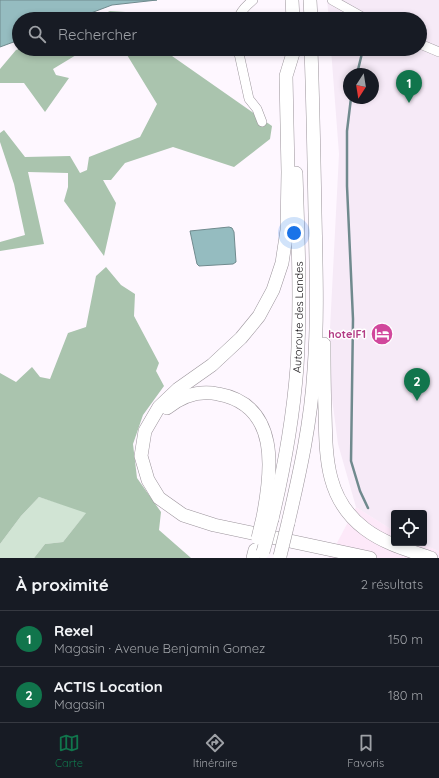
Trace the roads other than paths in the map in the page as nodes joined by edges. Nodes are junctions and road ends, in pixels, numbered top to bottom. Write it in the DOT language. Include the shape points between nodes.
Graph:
graph roads {
  1 [pos="253,0"];
  2 [pos="292,0"];
  3 [pos="310,0"];
  4 [pos="332,0"];
  5 [pos="242,12"];
  6 [pos="293,12"];
  7 [pos="311,12"];
  8 [pos="354,12"];
  9 [pos="427,47"];
  10 [pos="439,52"];
  11 [pos="240,56"];
  12 [pos="292,56"];
  13 [pos="294,56"];
  14 [pos="311,56"];
  15 [pos="262,122"];
  16 [pos="313,139"];
  17 [pos="146,431"];
  18 [pos="268,518"];
  19 [pos="258,555"];
  20 [pos="279,557"];
  21 [pos="370,558"];
  22 [pos="431,558"];
  1 -- 5 [label="street"];
  2 -- 6 [label="highway"];
  3 -- 7 [label="highway"];
  4 -- 8 [label="street"];
  9 -- 10 [label="street"];
  11 -- 15 [label="street" via="249,99 257,109"];
  12 -- 17 [label="highway" via="286,76 286,230 282,263 273,290 259,316 241,338 212,365 166,400 155,412"];
  13 -- 18 [label="highway, Autoroute des Landes" via="298,335 288,443"];
  14 -- 16 [label="highway, Autoroute des Landes"];
  16 -- 20 [label="highway, Autoroute des Landes, bridge" via="317,296 314,372 307,435"];
  16 -- 22 [label="highway" via="323,305 325,441 329,473 344,506 365,528 387,542"];
  17 -- 18 [label="highway" via="173,403 193,394 223,394 244,404 260,423 269,444"];
  17 -- 21 [label="highway" via="141,456 148,480 158,498 184,515 214,525"];
  18 -- 19 [label="highway, Autoroute des Landes, bridge"];
}
